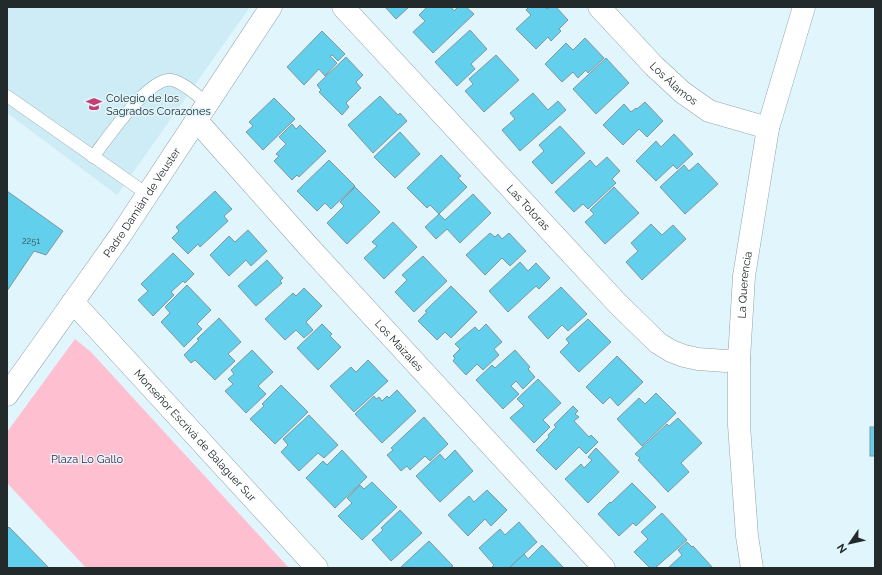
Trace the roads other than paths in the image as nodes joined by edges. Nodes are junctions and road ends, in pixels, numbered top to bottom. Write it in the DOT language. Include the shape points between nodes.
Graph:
graph roads {
  1 [pos="271,7"];
  2 [pos="343,7"];
  3 [pos="599,7"];
  4 [pos="804,7"];
  5 [pos="7,96"];
  6 [pos="202,112"];
  7 [pos="768,128"];
  8 [pos="93,156"];
  9 [pos="148,194"];
  10 [pos="73,302"];
  11 [pos="739,359"];
  12 [pos="7,395"];
  13 [pos="317,568"];
  14 [pos="604,568"];
  15 [pos="752,568"];
  1 -- 6 [label="street, Padre Damián de Veuster"];
  2 -- 11 [label="street, Las Totoras" via="658,344 684,356 698,359"];
  3 -- 7 [label="street, Los Álamos" via="682,92 710,111"];
  4 -- 7 [label="street, La Querencia"];
  5 -- 8 [label="lane"];
  6 -- 8 [label="lane" via="181,83 164,80 134,104"];
  6 -- 9 [label="street, Padre Damián de Veuster"];
  6 -- 14 [label="street, Los Maizales" via="318,257"];
  7 -- 11 [label="street, La Querencia" via="744,276"];
  8 -- 9 [label="lane"];
  9 -- 10 [label="street, Padre Damián de Veuster"];
  10 -- 12 [label="street, Padre Damián de Veuster"];
  10 -- 13 [label="street, Monseñor Escrivá de Balaguer Sur"];
  11 -- 15 [label="street, La Querencia" via="739,425 747,536"];
}
